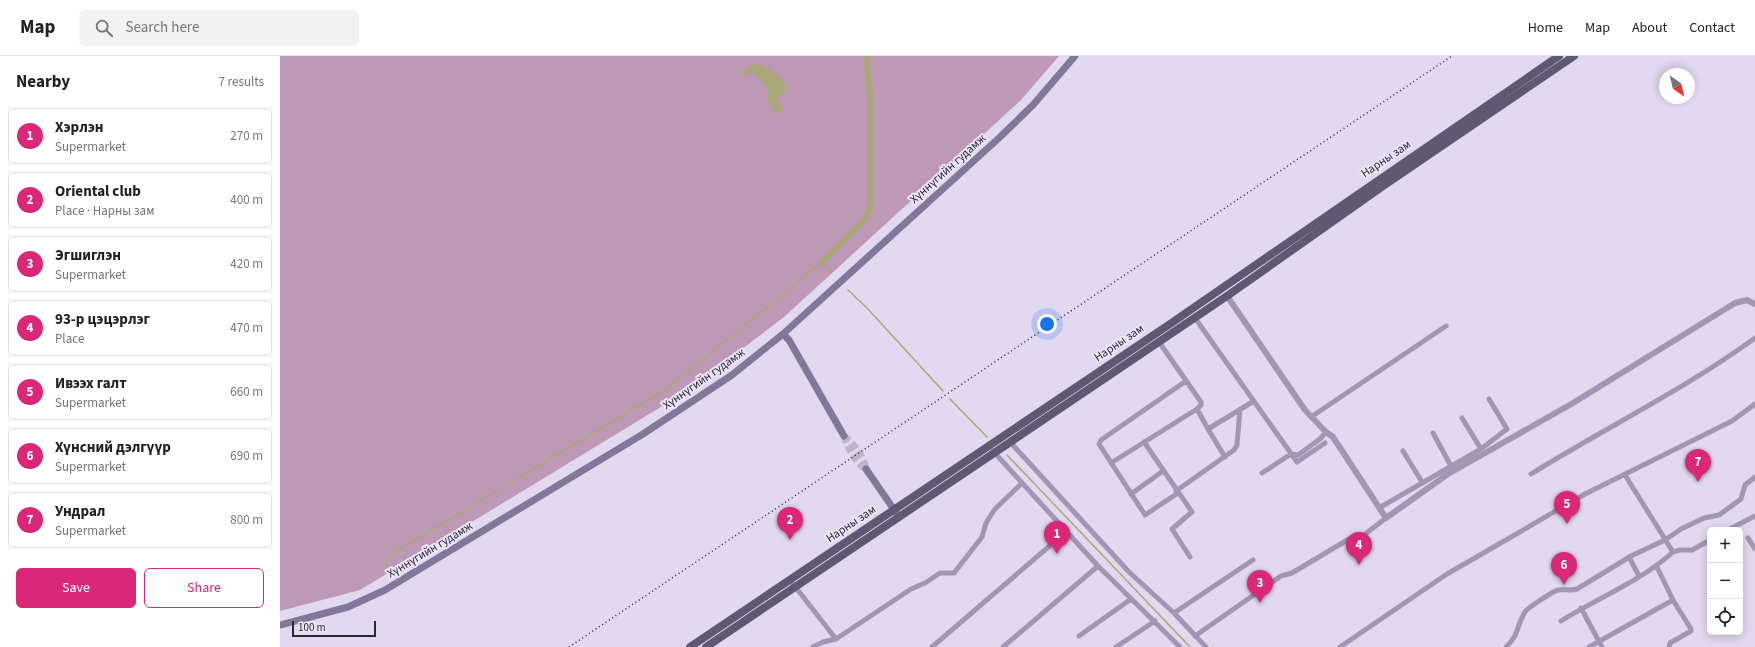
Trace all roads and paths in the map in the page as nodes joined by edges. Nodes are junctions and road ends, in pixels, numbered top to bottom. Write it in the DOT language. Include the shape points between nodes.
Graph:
graph roads {
  1 [pos="1074,56"];
  2 [pos="1559,56"];
  3 [pos="1574,56"];
  4 [pos="1227,296"];
  5 [pos="1755,303"];
  6 [pos="1195,318"];
  7 [pos="1446,326"];
  8 [pos="782,334"];
  9 [pos="1755,338"];
  10 [pos="1159,342"];
  11 [pos="1186,381"];
  12 [pos="1489,399"];
  13 [pos="1254,401"];
  14 [pos="1755,404"];
  15 [pos="1196,409"];
  16 [pos="1240,410"];
  17 [pos="1311,417"];
  18 [pos="1462,418"];
  19 [pos="1208,429"];
  20 [pos="1326,432"];
  21 [pos="1433,433"];
  22 [pos="844,436"];
  23 [pos="1010,442"];
  24 [pos="1144,442"];
  25 [pos="1325,443"];
  26 [pos="989,446"];
  27 [pos="1481,449"];
  28 [pos="1403,451"];
  29 [pos="994,453"];
  30 [pos="1291,454"];
  31 [pos="1225,457"];
  32 [pos="1111,463"];
  33 [pos="1451,466"];
  34 [pos="866,469"];
  35 [pos="1163,471"];
  36 [pos="1262,473"];
  37 [pos="1531,474"];
  38 [pos="1625,475"];
  39 [pos="1755,477"];
  40 [pos="1422,482"];
  41 [pos="1022,483"];
  42 [pos="1177,492"];
  43 [pos="1131,494"];
  44 [pos="1379,508"];
  45 [pos="894,510"];
  46 [pos="1755,516"];
  47 [pos="899,517"];
  48 [pos="1386,518"];
  49 [pos="1734,527"];
  50 [pos="1067,532"];
  51 [pos="1748,538"];
  52 [pos="1665,540"];
  53 [pos="1707,542"];
  54 [pos="1755,549"];
  55 [pos="1673,552"];
  56 [pos="1190,557"];
  57 [pos="1629,557"];
  58 [pos="1253,560"];
  59 [pos="1098,566"];
  60 [pos="1656,567"];
  61 [pos="1639,576"];
  62 [pos="790,580"];
  63 [pos="795,588"];
  64 [pos="1131,599"];
  65 [pos="1673,600"];
  66 [pos="1581,608"];
  67 [pos="1174,613"];
  68 [pos="1561,621"];
  69 [pos="1155,622"];
  70 [pos="280,625"];
  71 [pos="1079,636"];
  72 [pos="1195,636"];
  73 [pos="836,639"];
  74 [pos="1599,641"];
  75 [pos="823,642"];
  76 [pos="1178,646"];
  77 [pos="690,647"];
  78 [pos="706,647"];
  79 [pos="813,647"];
  80 [pos="826,647"];
  81 [pos="932,647"];
  82 [pos="1003,647"];
  83 [pos="1116,647"];
  84 [pos="1206,647"];
  85 [pos="1340,647"];
  86 [pos="1506,647"];
  87 [pos="1590,647"];
  88 [pos="1602,647"];
  89 [pos="1669,647"];
  1 -- 8 [label="main road, Хүннүгийн гудамж" via="1017,121"];
  2 -- 26 [label="main road, Нарны зам"];
  3 -- 4 [label="main road, Нарны зам"];
  4 -- 6 [label="main road, Нарны зам"];
  4 -- 17 [label="street"];
  5 -- 48 [label="street" via="1748,300 1735,303 1573,403 1448,474"];
  6 -- 10 [label="main road, Нарны зам"];
  6 -- 13 [label="street"];
  7 -- 17 [label="street"];
  8 -- 22 [label="main road" via="789,340"];
  8 -- 70 [label="main road, Хүннүгийн гудамж" via="732,375 656,426 400,581 356,604"];
  9 -- 37 [label="street" via="1666,397"];
  10 -- 11 [label="street"];
  10 -- 23 [label="main road, Нарны зам"];
  11 -- 15 [label="street" via="1201,402"];
  11 -- 32 [label="street" via="1101,440 1099,444"];
  12 -- 27 [label="street" via="1508,429"];
  13 -- 16 [label="street"];
  13 -- 30 [label="street"];
  14 -- 38 [label="street" via="1732,421"];
  15 -- 19 [label="street"];
  15 -- 24 [label="street"];
  16 -- 19 [label="street"];
  16 -- 31 [label="street" via="1237,444"];
  17 -- 20 [label="street"];
  18 -- 27 [label="street"];
  19 -- 31 [label="street"];
  20 -- 30 [label="street" via="1298,455"];
  20 -- 44 [label="street" via="1333,436"];
  21 -- 33 [label="street"];
  23 -- 29 [label="main road, Нарны зам"];
  23 -- 67 [label="street" via="1129,572"];
  24 -- 32 [label="street"];
  24 -- 35 [label="street"];
  25 -- 30 [label="street" via="1297,462"];
  26 -- 29 [label="street"];
  26 -- 45 [label="main road, Нарны зам"];
  27 -- 33 [label="street"];
  28 -- 40 [label="street"];
  29 -- 41 [label="street"];
  29 -- 47 [label="main road, Нарны зам"];
  30 -- 36 [label="street"];
  31 -- 42 [label="street"];
  32 -- 43 [label="street"];
  33 -- 40 [label="street"];
  34 -- 45 [label="main road"];
  35 -- 42 [label="street"];
  35 -- 43 [label="street"];
  38 -- 52 [label="street"];
  38 -- 85 [label="street" via="1581,496 1447,574"];
  39 -- 52 [label="street" via="1745,485 1741,499 1719,514 1681,529"];
  40 -- 44 [label="street"];
  41 -- 50 [label="street"];
  41 -- 73 [label="street" via="995,509 986,523 982,538 954,573 940,573 911,589"];
  42 -- 43 [label="street" via="1145,515"];
  42 -- 56 [label="street" via="1192,512 1172,529"];
  44 -- 48 [label="street"];
  45 -- 47 [label="main road"];
  45 -- 62 [label="main road, Нарны зам"];
  46 -- 49 [label="street"];
  47 -- 63 [label="main road, Нарны зам"];
  48 -- 72 [label="street" via="1364,535 1350,539 1281,576"];
  50 -- 59 [label="street"];
  50 -- 81 [label="street"];
  51 -- 54 [label="street"];
  52 -- 55 [label="street"];
  52 -- 57 [label="street"];
  53 -- 55 [label="street" via="1692,550"];
  55 -- 60 [label="street"];
  57 -- 61 [label="street"];
  57 -- 86 [label="street" via="1577,589 1558,590 1525,612 1514,639"];
  58 -- 67 [label="street"];
  59 -- 64 [label="street"];
  59 -- 82 [label="street"];
  60 -- 61 [label="street"];
  60 -- 65 [label="street"];
  61 -- 66 [label="street"];
  62 -- 63 [label="street"];
  62 -- 77 [label="main road, Нарны зам"];
  63 -- 73 [label="street"];
  63 -- 78 [label="main road, Нарны зам"];
  64 -- 69 [label="street"];
  64 -- 71 [label="street"];
  65 -- 74 [label="street"];
  65 -- 89 [label="street" via="1691,631 1670,643"];
  66 -- 68 [label="street"];
  66 -- 74 [label="street"];
  67 -- 72 [label="street"];
  69 -- 76 [label="street"];
  69 -- 83 [label="street"];
  72 -- 84 [label="street"];
  73 -- 75 [label="street"];
  74 -- 87 [label="street"];
  74 -- 88 [label="street"];
  75 -- 79 [label="street"];
  75 -- 80 [label="street"];
}
